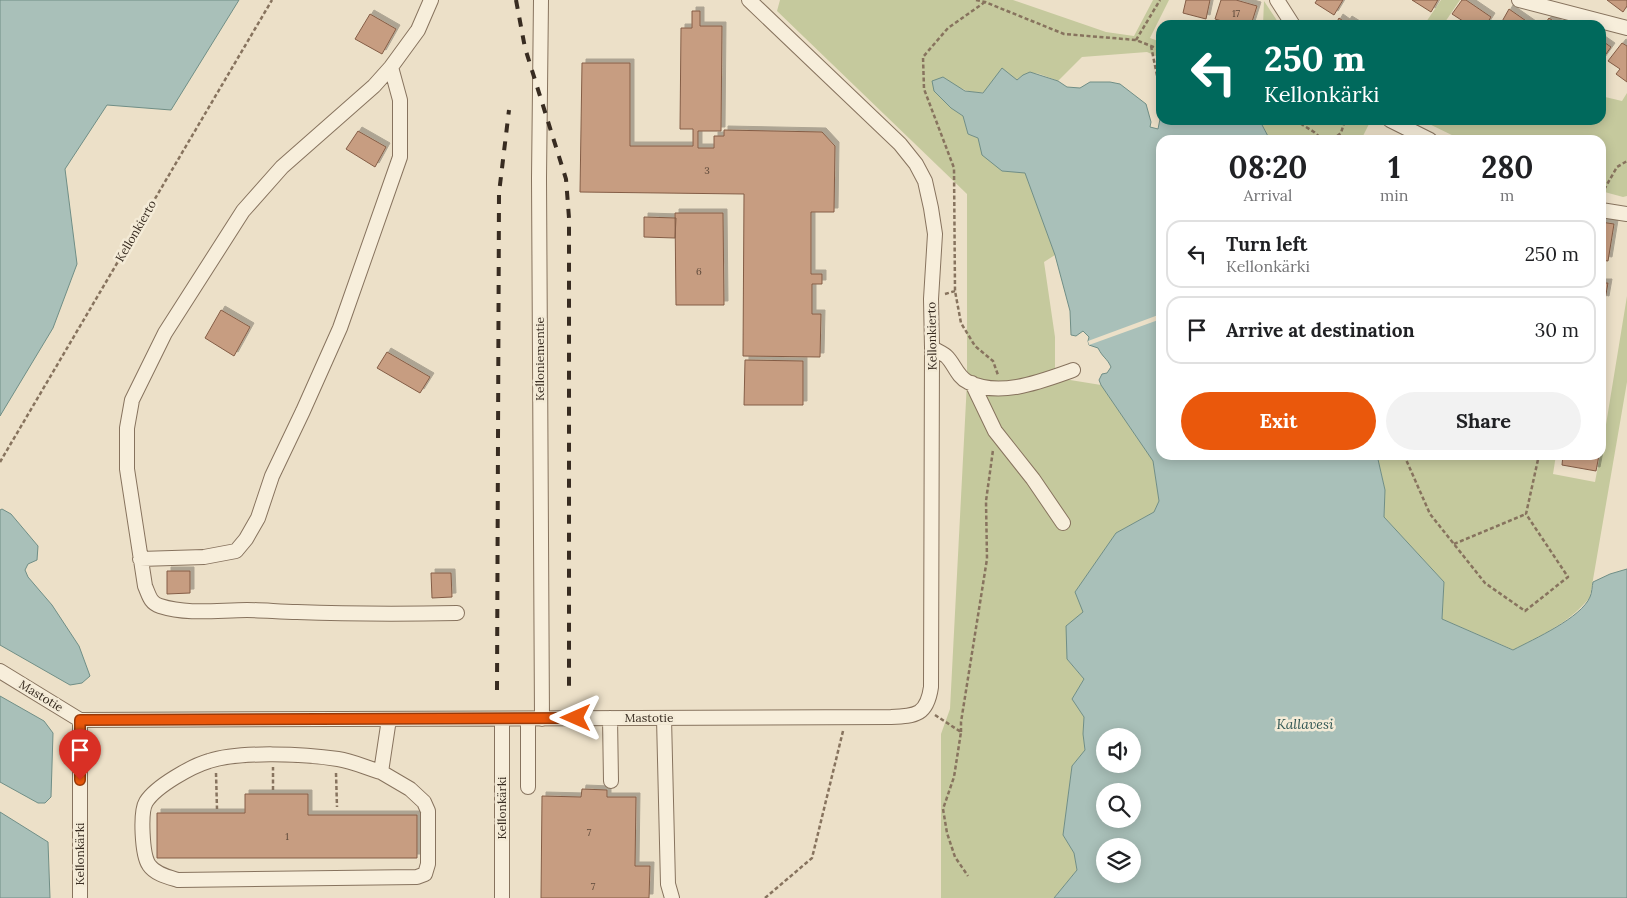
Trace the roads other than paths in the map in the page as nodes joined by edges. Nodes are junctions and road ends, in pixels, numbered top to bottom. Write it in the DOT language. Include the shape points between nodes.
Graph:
graph roads {
  1 [pos="431,0"];
  2 [pos="541,0"];
  3 [pos="749,0"];
  4 [pos="1277,0"];
  5 [pos="1519,0"];
  6 [pos="1290,20"];
  7 [pos="1596,20"];
  8 [pos="1606,23"];
  9 [pos="1627,28"];
  10 [pos="391,67"];
  11 [pos="1400,125"];
  12 [pos="1420,135"];
  13 [pos="1606,211"];
  14 [pos="1627,214"];
  15 [pos="932,348"];
  16 [pos="1073,370"];
  17 [pos="972,383"];
  18 [pos="1063,523"];
  19 [pos="140,559"];
  20 [pos="457,613"];
  21 [pos="0,671"];
  22 [pos="891,717"];
  23 [pos="610,718"];
  24 [pos="664,718"];
  25 [pos="389,719"];
  26 [pos="502,719"];
  27 [pos="535,719"];
  28 [pos="80,720"];
  29 [pos="381,772"];
  30 [pos="611,781"];
  31 [pos="528,786"];
  32 [pos="80,898"];
  33 [pos="502,898"];
  34 [pos="672,898"];
  1 -- 10 [label="street" via="418,30"];
  2 -- 27 [label="street, Kelloniementie"];
  3 -- 15 [label="street, Kellonkierto" via="900,144 925,181 935,234"];
  4 -- 6 [label="street"];
  5 -- 7 [label="street"];
  8 -- 9 [label="street"];
  10 -- 19 [label="street" via="374,86 282,167 243,211 165,333 132,400 127,428 127,469"];
  10 -- 19 [label="street" via="400,100 400,157 340,328 272,476 258,518 236,551 204,557"];
  11 -- 12 [label="street"];
  13 -- 14 [label="street"];
  15 -- 17 [label="street" via="946,356 958,373"];
  15 -- 22 [label="street, Kellonkierto" via="930,698 925,709 917,714"];
  16 -- 17 [label="street" via="1022,387 984,388"];
  17 -- 18 [label="street" via="995,431"];
  19 -- 20 [label="street" via="151,600 173,609"];
  21 -- 28 [label="street, Mastotie"];
  22 -- 24 [label="street, Mastotie"];
  23 -- 24 [label="street, Mastotie"];
  23 -- 27 [label="street, Mastotie"];
  23 -- 30 [label="street"];
  24 -- 34 [label="street" via="668,884"];
  25 -- 26 [label="street, Mastotie"];
  25 -- 28 [label="street, Mastotie"];
  25 -- 29 [label="street"];
  26 -- 27 [label="street, Mastotie"];
  26 -- 33 [label="street, Kellonkärki"];
  27 -- 31 [label="street, Kelloniementie"];
  28 -- 32 [label="street, Kellonkärki"];
  29 -- 29 [label="street" via="339,759 273,755 216,759 177,776 146,801 143,812 145,857 154,870 178,880 417,877 425,874 428,864 428,811 424,802 410,789"];
}
